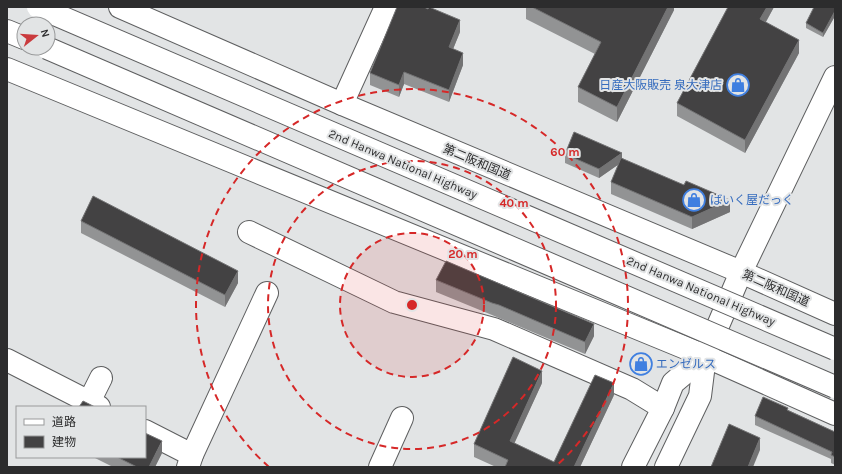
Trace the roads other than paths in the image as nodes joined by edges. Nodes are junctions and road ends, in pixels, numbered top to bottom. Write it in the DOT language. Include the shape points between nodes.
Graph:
graph roads {
  1 [pos="38,7"];
  2 [pos="120,7"];
  3 [pos="386,7"];
  4 [pos="56,51"];
  5 [pos="7,69"];
  6 [pos="835,77"];
  7 [pos="342,104"];
  8 [pos="249,232"];
  9 [pos="741,272"];
  10 [pos="266,293"];
  11 [pos="835,314"];
  12 [pos="835,349"];
  13 [pos="705,356"];
  14 [pos="7,360"];
  15 [pos="101,378"];
  16 [pos="835,387"];
  17 [pos="94,404"];
  18 [pos="663,408"];
  19 [pos="835,414"];
  20 [pos="402,418"];
  21 [pos="146,431"];
  22 [pos="190,461"];
  23 [pos="380,467"];
  24 [pos="633,467"];
  25 [pos="666,467"];
  1 -- 12 [label="main road, 2nd Hanwa National Highway, bridge"];
  2 -- 7 [label="main road, 第二阪和国道"];
  3 -- 7 [label="main road"];
  4 -- 16 [label="main road, bridge"];
  5 -- 13 [label="main road"];
  6 -- 9 [label="main road"];
  7 -- 9 [label="main road, 第二阪和国道"];
  8 -- 18 [label="main road" via="394,302 494,328 632,389"];
  9 -- 11 [label="main road, 第二阪和国道"];
  9 -- 13 [label="main road"];
  10 -- 22 [label="main road"];
  13 -- 18 [label="main road" via="673,384"];
  13 -- 19 [label="main road"];
  13 -- 25 [label="main road" via="700,396"];
  14 -- 17 [label="main road"];
  15 -- 17 [label="main road"];
  18 -- 24 [label="main road"];
  20 -- 23 [label="main road"];
  21 -- 22 [label="main road"];
}
